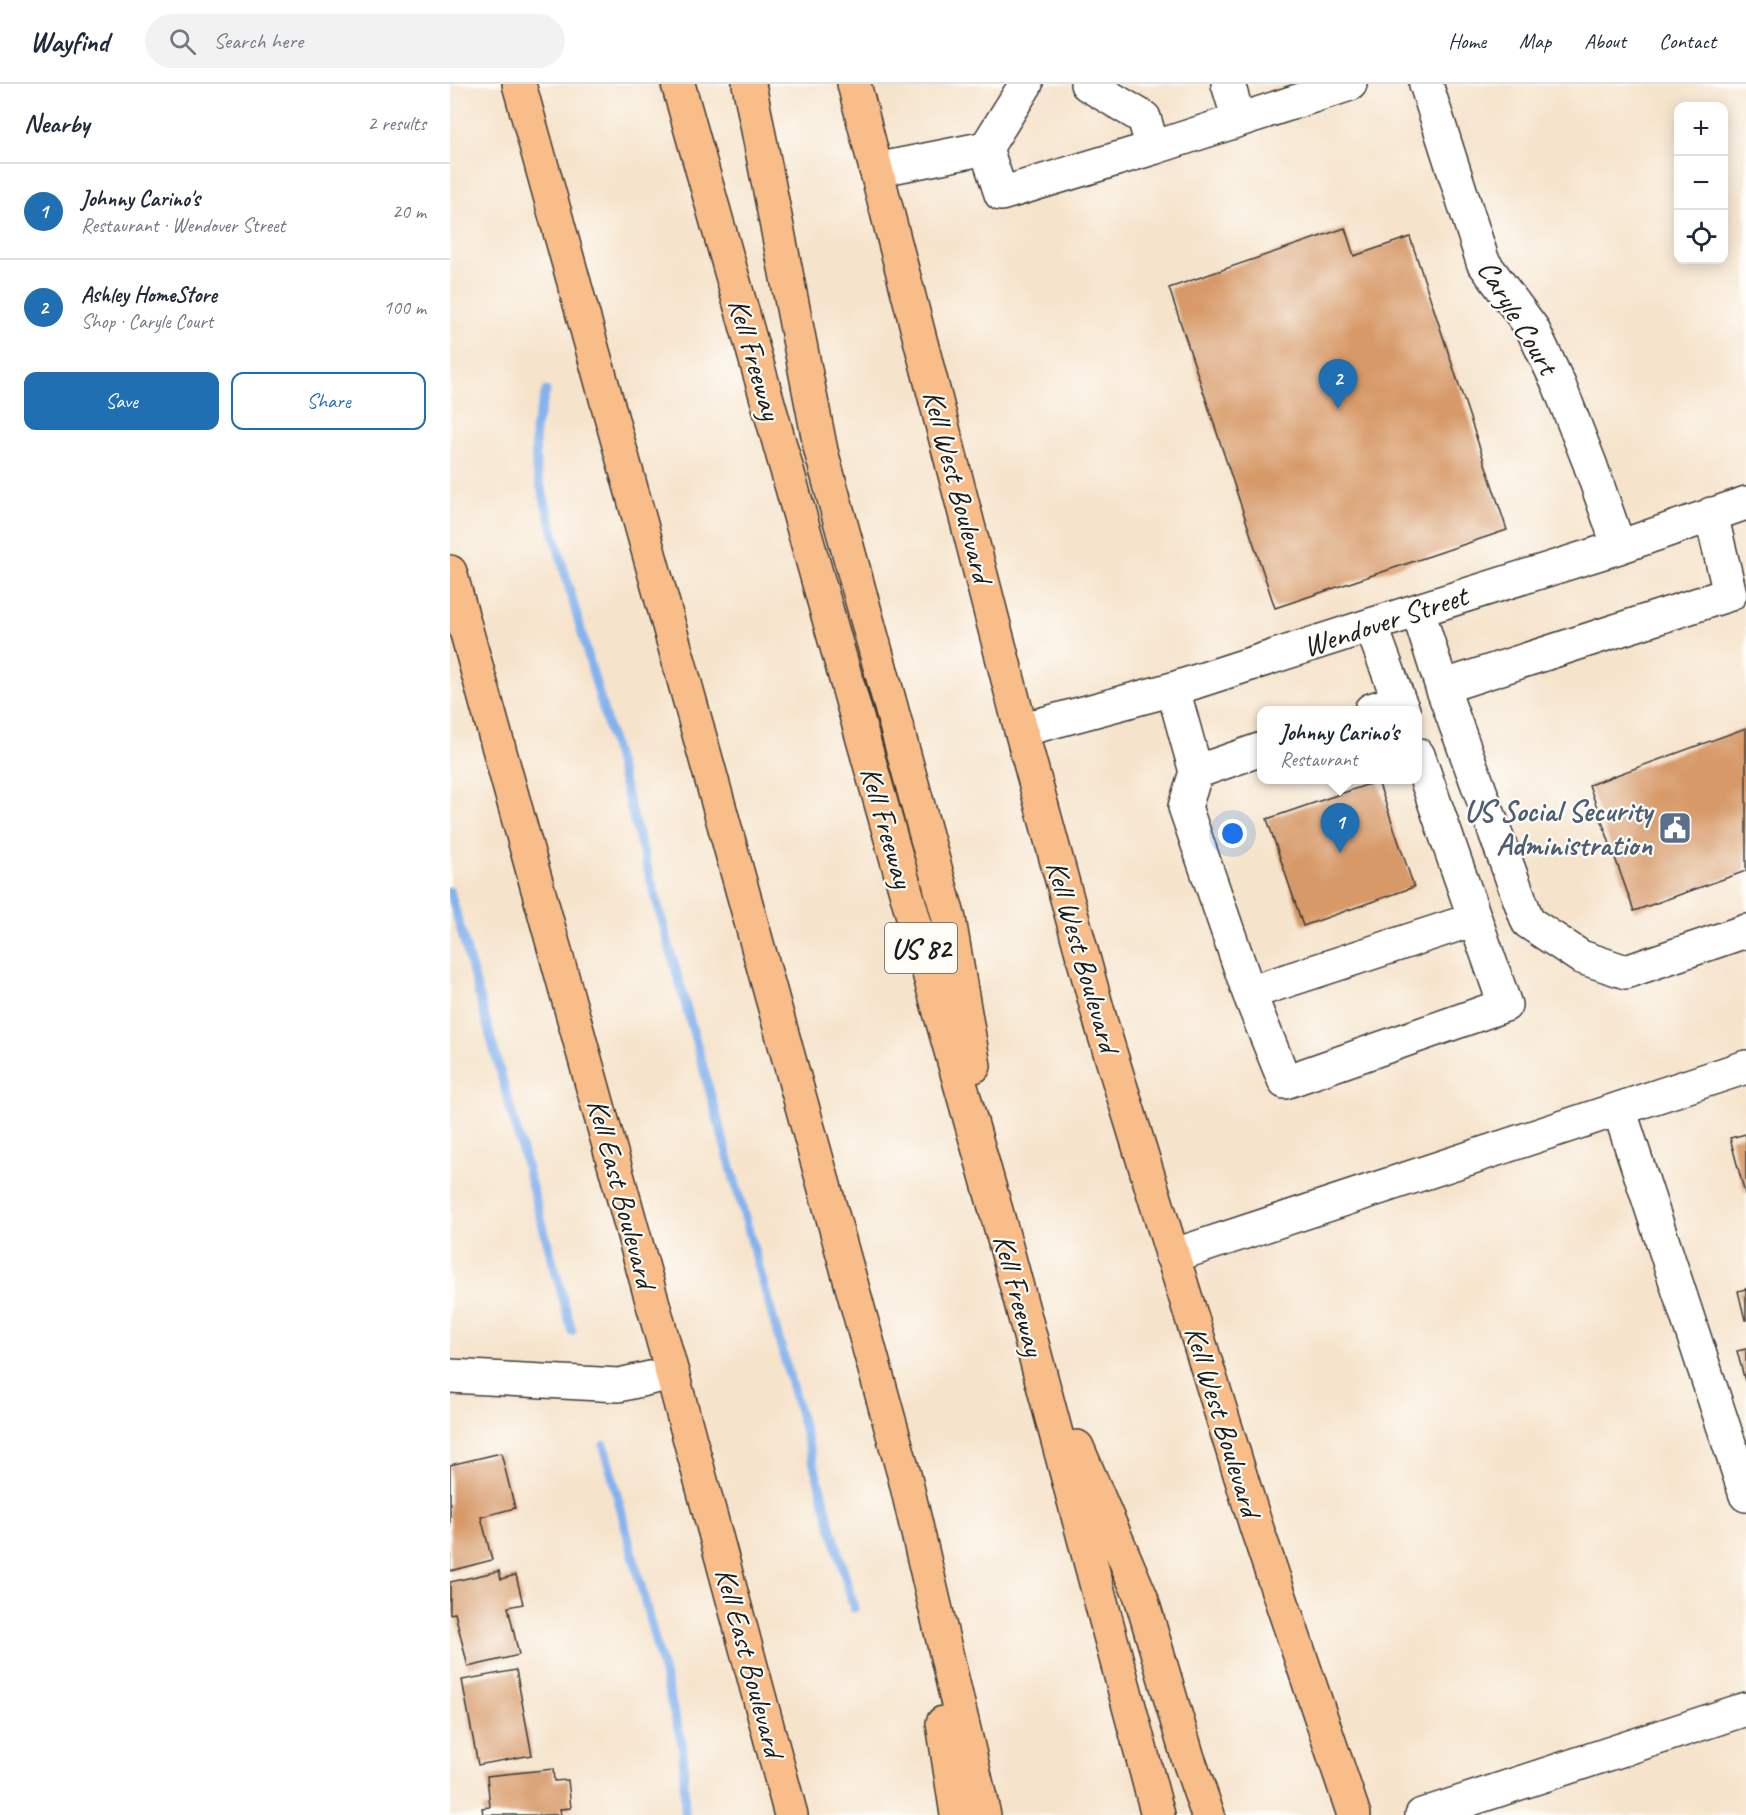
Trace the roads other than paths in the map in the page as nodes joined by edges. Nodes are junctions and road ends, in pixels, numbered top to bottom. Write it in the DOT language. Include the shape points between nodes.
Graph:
graph roads {
  1 [pos="519,84"];
  2 [pos="678,84"];
  3 [pos="749,84"];
  4 [pos="854,84"];
  5 [pos="1026,84"];
  6 [pos="1087,84"];
  7 [pos="1228,84"];
  8 [pos="1426,84"];
  9 [pos="1345,85"];
  10 [pos="1239,120"];
  11 [pos="986,148"];
  12 [pos="1153,148"];
  13 [pos="876,170"];
  14 [pos="1746,503"];
  15 [pos="1711,514"];
  16 [pos="1619,547"];
  17 [pos="450,572"];
  18 [pos="1418,611"];
  19 [pos="1371,624"];
  20 [pos="1442,687"];
  21 [pos="1173,689"];
  22 [pos="1391,706"];
  23 [pos="1021,730"];
  24 [pos="1257,751"];
  25 [pos="1422,767"];
  26 [pos="1196,772"];
  27 [pos="1475,920"];
  28 [pos="1746,931"];
  29 [pos="1249,993"];
  30 [pos="1746,1068"];
  31 [pos="1619,1109"];
  32 [pos="1004,1239"];
  33 [pos="1172,1256"];
  34 [pos="1030,1338"];
  35 [pos="672,1373"];
  36 [pos="450,1376"];
  37 [pos="905,1478"];
  38 [pos="1746,1495"];
  39 [pos="1746,1709"];
  40 [pos="791,1815"];
  41 [pos="957,1815"];
  42 [pos="984,1815"];
  43 [pos="1158,1815"];
  44 [pos="1208,1815"];
  45 [pos="1354,1815"];
  46 [pos="1422,1815"];
  1 -- 37 [label="main road"];
  2 -- 32 [label="main road, Kell Freeway / US 82"];
  3 -- 32 [label="main road" via="821,451 949,919"];
  4 -- 13 [label="main road, Kell West Boulevard"];
  5 -- 11 [label="street"];
  6 -- 12 [label="street" via="1144,118"];
  7 -- 10 [label="street"];
  8 -- 16 [label="street, Caryle Court" via="1483,262 1532,328 1579,435"];
  9 -- 10 [label="street"];
  10 -- 12 [label="street"];
  11 -- 12 [label="street" via="1001,194"];
  11 -- 13 [label="street"];
  13 -- 23 [label="main road, Kell West Boulevard"];
  14 -- 15 [label="street, Wendover Street"];
  15 -- 16 [label="street, Wendover Street"];
  15 -- 20 [label="street" via="1730,594"];
  16 -- 18 [label="street, Wendover Street"];
  17 -- 35 [label="main road, Kell East Boulevard"];
  18 -- 19 [label="street, Wendover Street"];
  18 -- 20 [label="street"];
  19 -- 21 [label="street, Wendover Street"];
  19 -- 22 [label="street"];
  20 -- 28 [label="street" via="1528,922 1581,957 1626,972"];
  21 -- 23 [label="street, Wendover Street"];
  21 -- 26 [label="street"];
  23 -- 33 [label="main road, Kell West Boulevard" via="1101,1023"];
  24 -- 26 [label="street"];
  25 -- 27 [label="street"];
  26 -- 29 [label="street" via="1185,807"];
  27 -- 29 [label="street"];
  27 -- 29 [label="street" via="1505,1005 1285,1082"];
  30 -- 31 [label="street"];
  31 -- 33 [label="street"];
  31 -- 38 [label="street"];
  32 -- 34 [label="main road, Kell Freeway / US 82"];
  33 -- 45 [label="main road, Kell West Boulevard" via="1256,1526"];
  34 -- 43 [label="main road, Kell Freeway / US 82"];
  34 -- 44 [label="main road" via="1141,1597"];
  35 -- 36 [label="street" via="619,1386"];
  35 -- 40 [label="main road, Kell East Boulevard"];
  37 -- 41 [label="main road"];
  37 -- 42 [label="main road"];
  39 -- 46 [label="street"];
}
